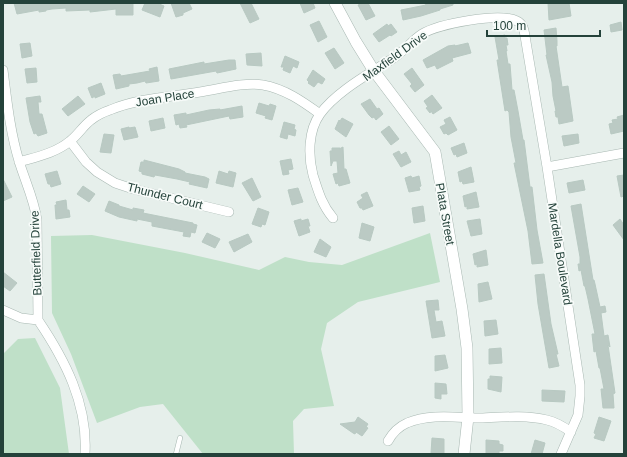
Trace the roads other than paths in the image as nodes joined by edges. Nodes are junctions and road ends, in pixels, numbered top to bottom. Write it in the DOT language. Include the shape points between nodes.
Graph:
graph roads {
  1 [pos="335,3"];
  2 [pos="527,52"];
  3 [pos="3,70"];
  4 [pos="374,71"];
  5 [pos="320,114"];
  6 [pos="70,141"];
  7 [pos="624,153"];
  8 [pos="19,162"];
  9 [pos="547,167"];
  10 [pos="229,212"];
  11 [pos="334,218"];
  12 [pos="3,310"];
  13 [pos="38,320"];
  14 [pos="468,418"];
  15 [pos="571,432"];
  16 [pos="180,438"];
  17 [pos="388,441"];
  18 [pos="85,454"];
  19 [pos="176,454"];
  20 [pos="464,454"];
  21 [pos="561,454"];
  1 -- 4 [label="street, Plata Street"];
  2 -- 4 [label="street, Maxfield Drive" via="523,27 516,20 473,20 447,24 422,34 399,55"];
  2 -- 9 [label="street, Mardella Boulevard"];
  3 -- 8 [label="street, Butterfield Drive" via="10,128"];
  4 -- 5 [label="street, Maxfield Drive" via="339,95"];
  4 -- 14 [label="street, Plata Street" via="435,152 462,309 468,363"];
  5 -- 6 [label="street, Joan Place" via="298,98 280,90 262,85 240,86 160,97 110,110 91,120"];
  5 -- 11 [label="street" via="311,136 310,164 320,200"];
  6 -- 8 [label="street, Joan Place" via="53,151"];
  6 -- 10 [label="street, Thunder Court" via="86,162 115,183"];
  7 -- 9 [label="street"];
  8 -- 13 [label="street, Butterfield Drive" via="37,220"];
  9 -- 15 [label="street, Mardella Boulevard" via="580,385 578,415"];
  12 -- 13 [label="street" via="21,318"];
  13 -- 18 [label="street" via="61,356 78,398 85,424"];
  14 -- 15 [label="street" via="519,417 546,420"];
  14 -- 17 [label="street" via="433,417 415,420 396,429"];
  14 -- 20 [label="street, Plata Street"];
  15 -- 21 [label="street, Mardella Boulevard"];
  16 -- 19 [label="lane"];
}
